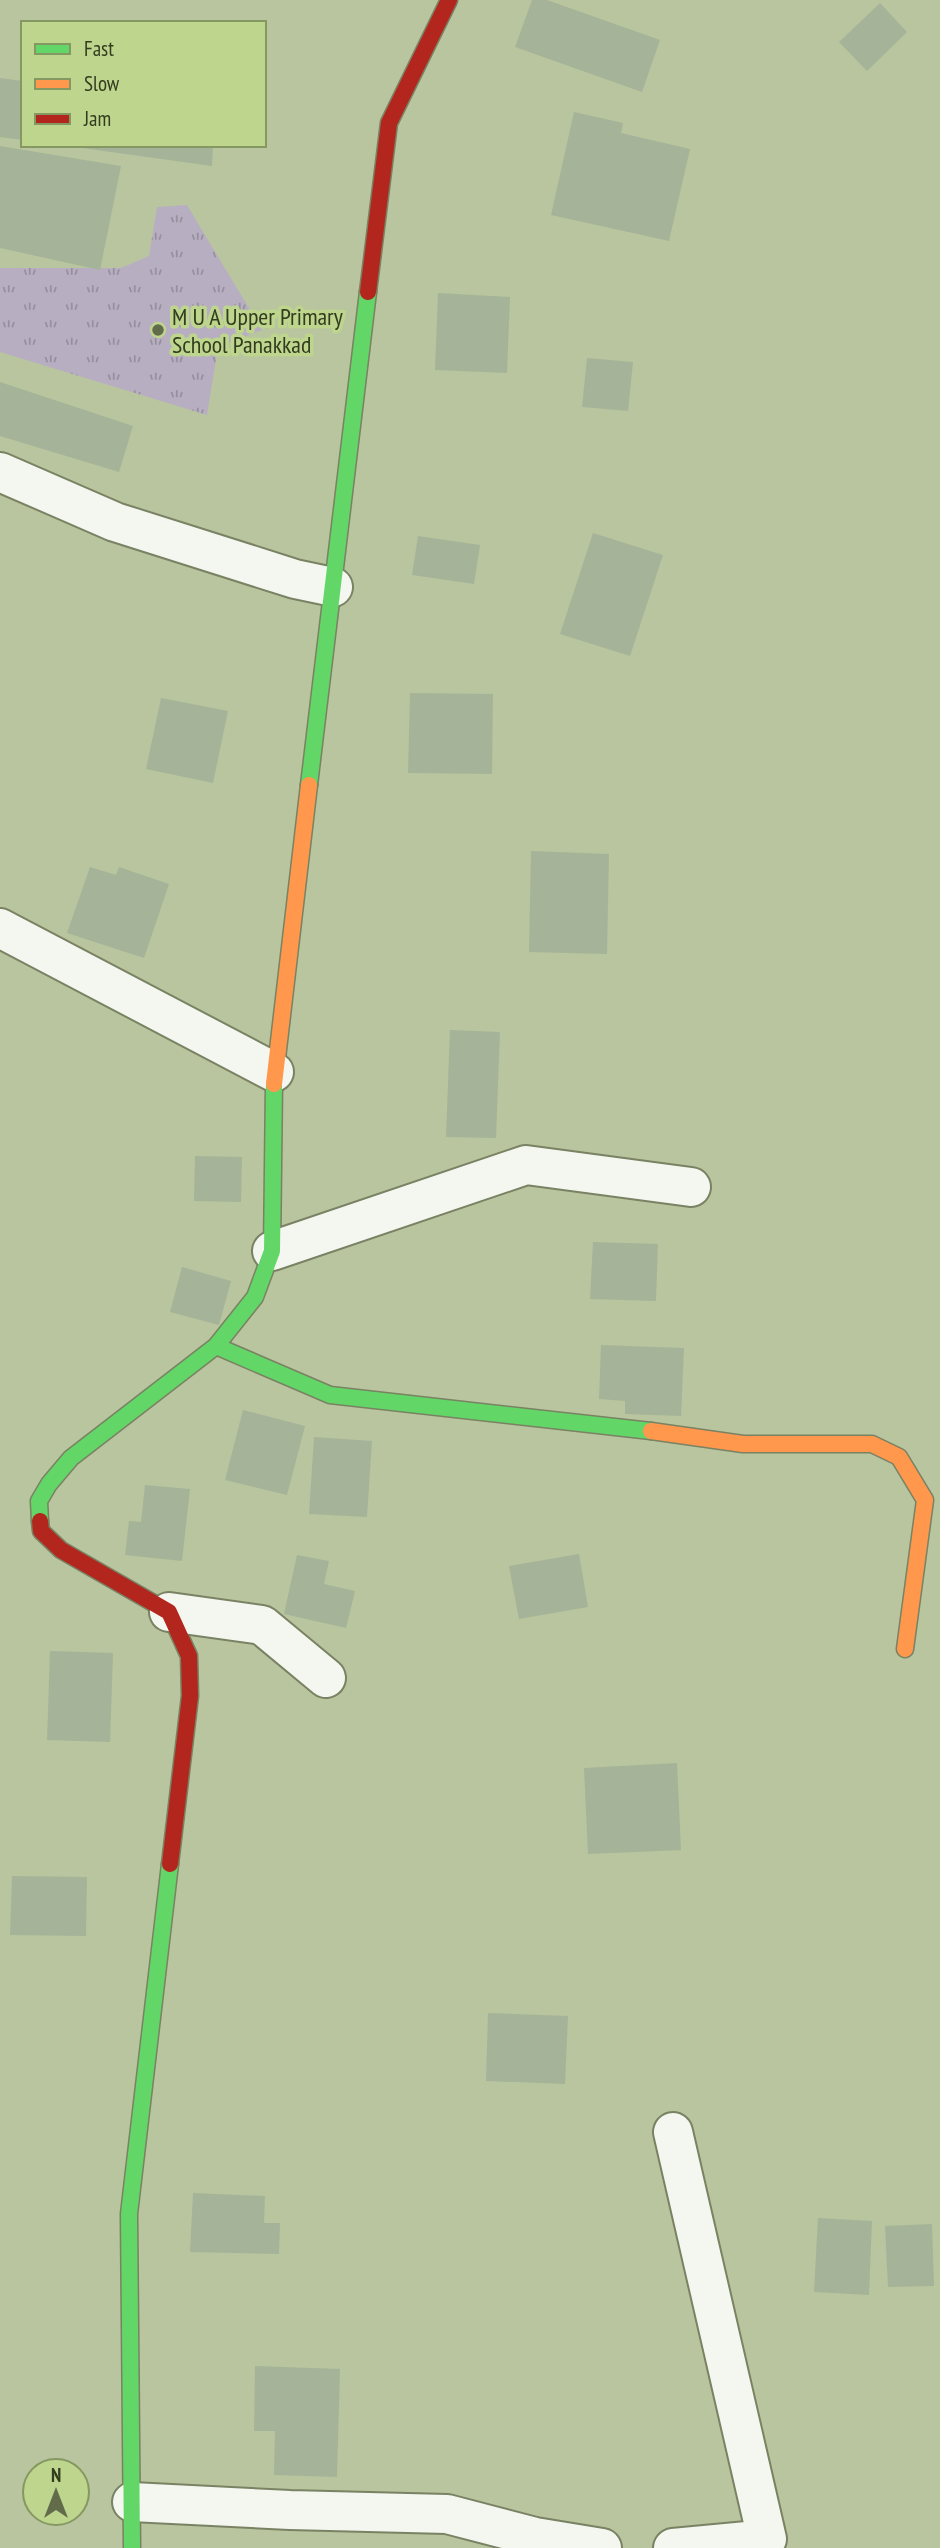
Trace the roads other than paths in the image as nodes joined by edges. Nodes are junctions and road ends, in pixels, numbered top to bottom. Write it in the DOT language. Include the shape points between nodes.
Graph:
graph roads {
  1 [pos="449,0"];
  2 [pos="0,472"];
  3 [pos="333,587"];
  4 [pos="0,928"];
  5 [pos="274,1072"];
  6 [pos="691,1187"];
  7 [pos="272,1251"];
  8 [pos="216,1346"];
  9 [pos="169,1612"];
  10 [pos="905,1649"];
  11 [pos="326,1678"];
  12 [pos="673,2132"];
  13 [pos="132,2502"];
  14 [pos="132,2548"];
  15 [pos="601,2548"];
  16 [pos="673,2548"];
  1 -- 3 [label="street" via="390,123"];
  2 -- 3 [label="street" via="115,522"];
  3 -- 5 [label="street"];
  4 -- 5 [label="street"];
  5 -- 7 [label="street"];
  6 -- 7 [label="street" via="526,1165"];
  7 -- 8 [label="street" via="255,1297"];
  8 -- 9 [label="street" via="71,1458 39,1501 41,1531 61,1550"];
  8 -- 10 [label="street" via="330,1395 606,1424 743,1444 872,1444 899,1457 925,1500"];
  9 -- 11 [label="street" via="262,1625"];
  9 -- 13 [label="street" via="189,1656 190,1696 129,2214"];
  12 -- 16 [label="street" via="767,2539"];
  13 -- 14 [label="street"];
  13 -- 15 [label="street" via="447,2514"];
}
